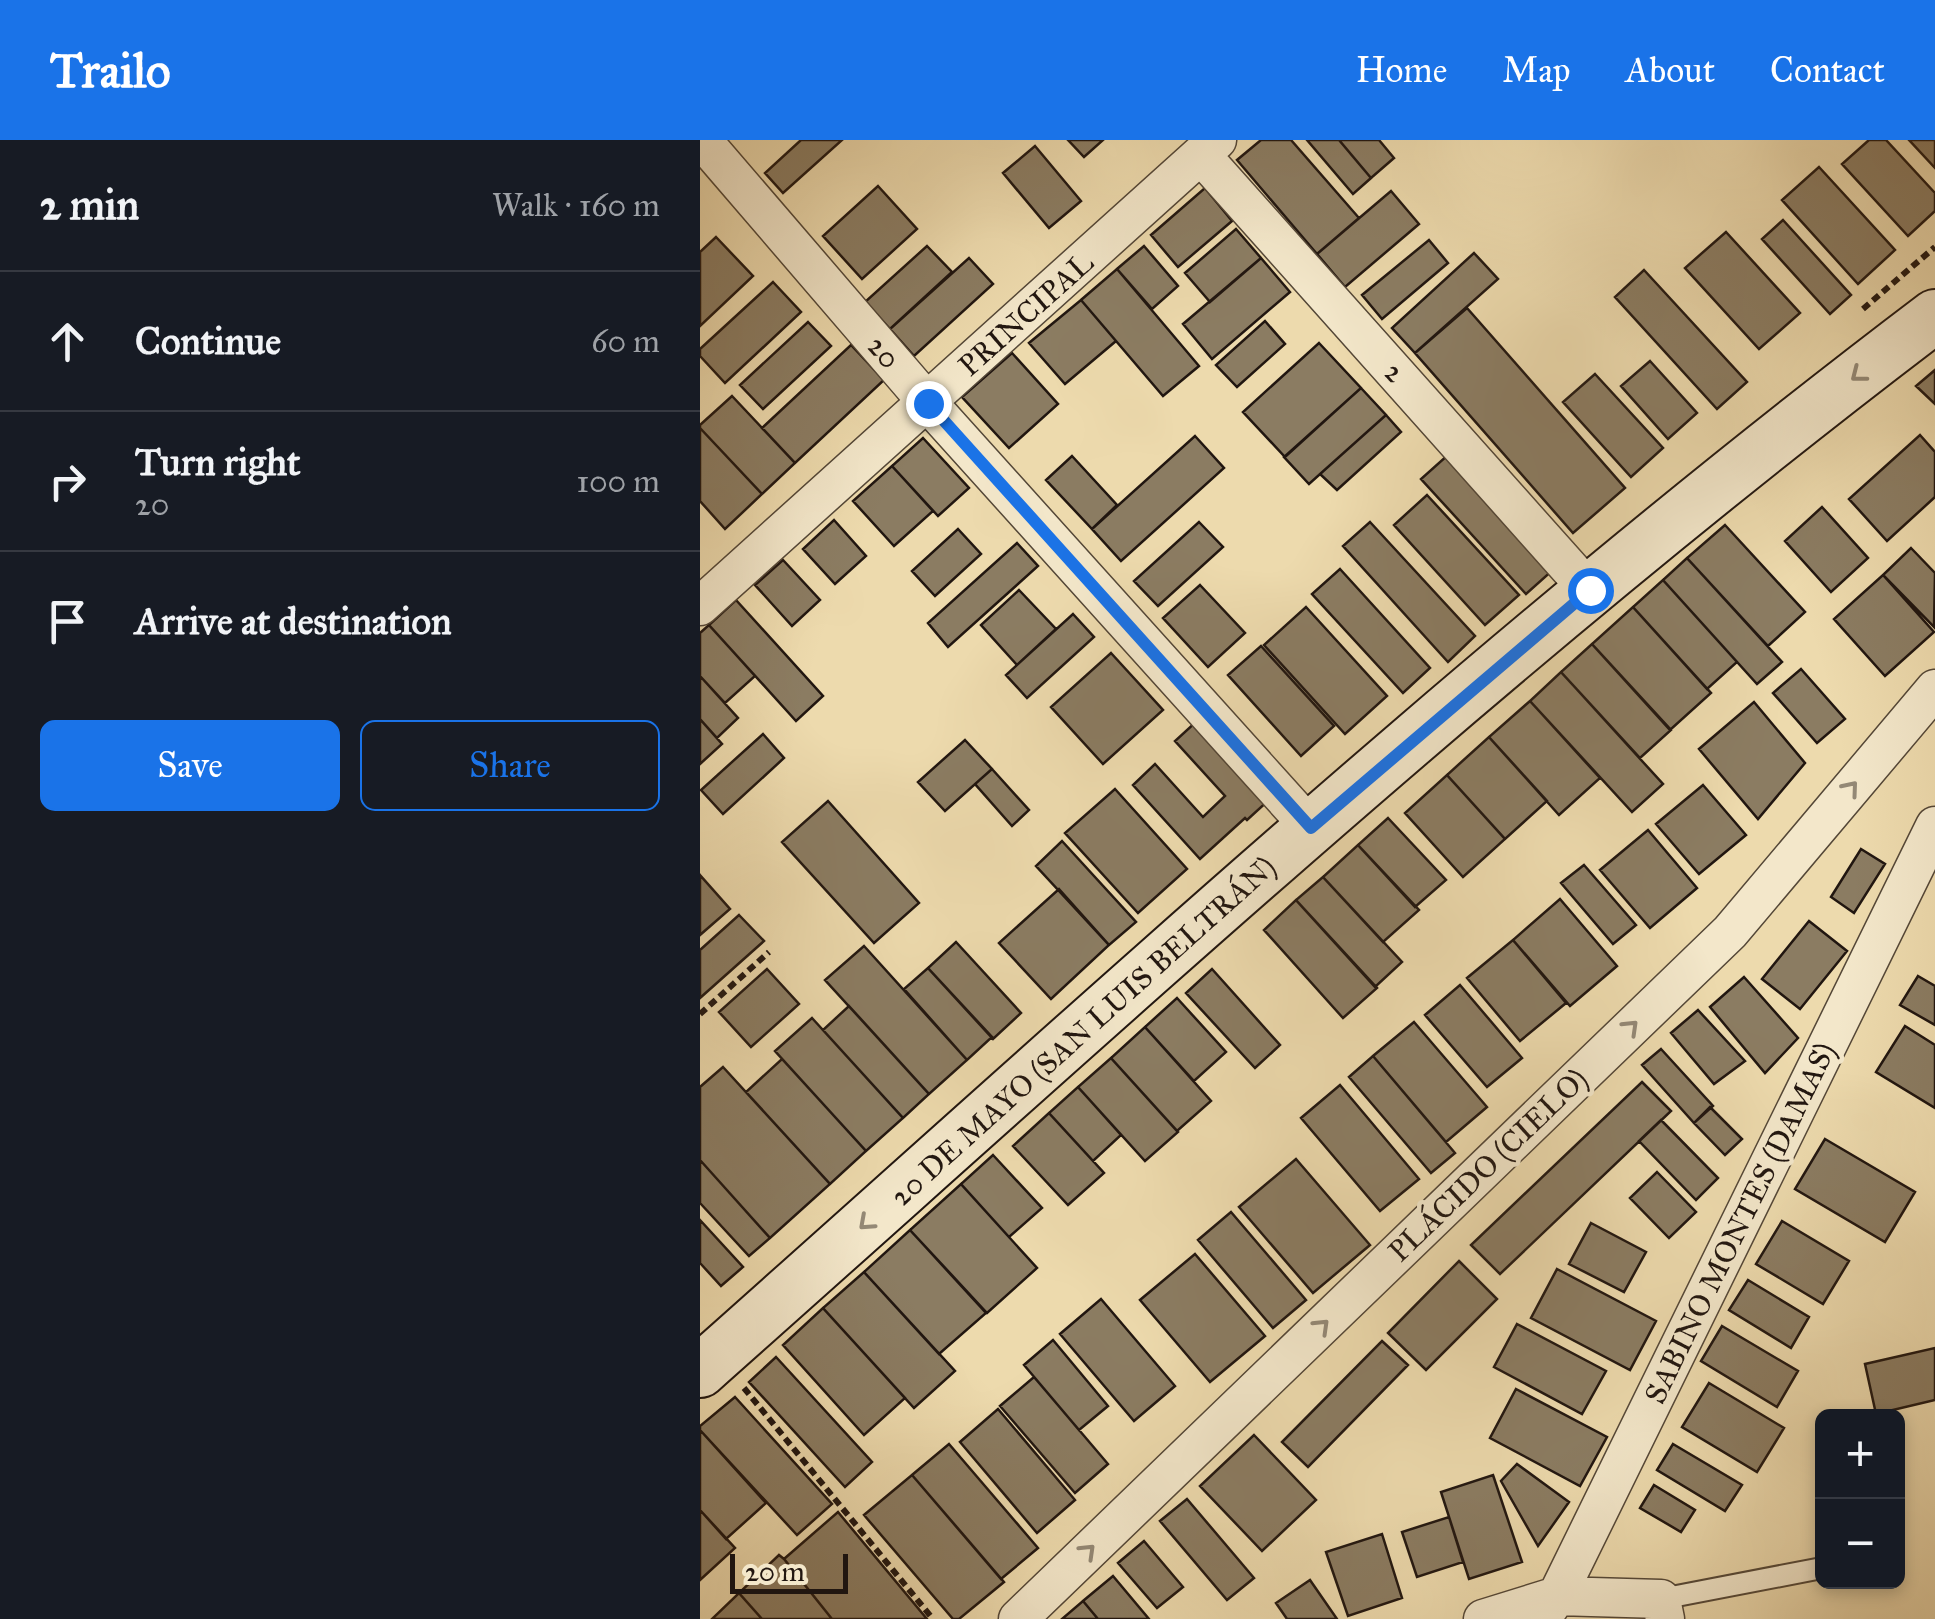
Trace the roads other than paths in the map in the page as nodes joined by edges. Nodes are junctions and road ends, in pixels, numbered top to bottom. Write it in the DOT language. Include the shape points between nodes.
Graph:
graph roads {
  1 [pos="702,140"];
  2 [pos="1209,148"];
  3 [pos="1935,316"];
  4 [pos="928,403"];
  5 [pos="1590,590"];
  6 [pos="700,606"];
  7 [pos="1935,689"];
  8 [pos="1935,826"];
  9 [pos="1311,828"];
  10 [pos="718,1374"];
  11 [pos="1815,1570"];
  12 [pos="1549,1608"];
  13 [pos="1663,1609"];
  14 [pos="1018,1619"];
  15 [pos="1483,1619"];
  1 -- 4 [label="street, 20"];
  2 -- 4 [label="street, PRINCIPAL"];
  2 -- 5 [label="street, 2"];
  3 -- 5 [label="main road, 20 DE MAYO (SAN LUIS BELTRÁN), one-way"];
  4 -- 6 [label="street, PRINCIPAL"];
  4 -- 9 [label="street, 20"];
  5 -- 9 [label="main road, 20 DE MAYO (SAN LUIS BELTRÁN)"];
  14 -- 7 [label="street, PLÁCIDO (CIELO), one-way" via="1730,932"];
  8 -- 12 [label="street, SABINO MONTES (DAMAS)"];
  9 -- 10 [label="main road, 20 DE MAYO (SAN LUIS BELTRÁN), one-way"];
  11 -- 13 [label="lane"];
  12 -- 13 [label="street"];
  12 -- 15 [label="street"];
}
